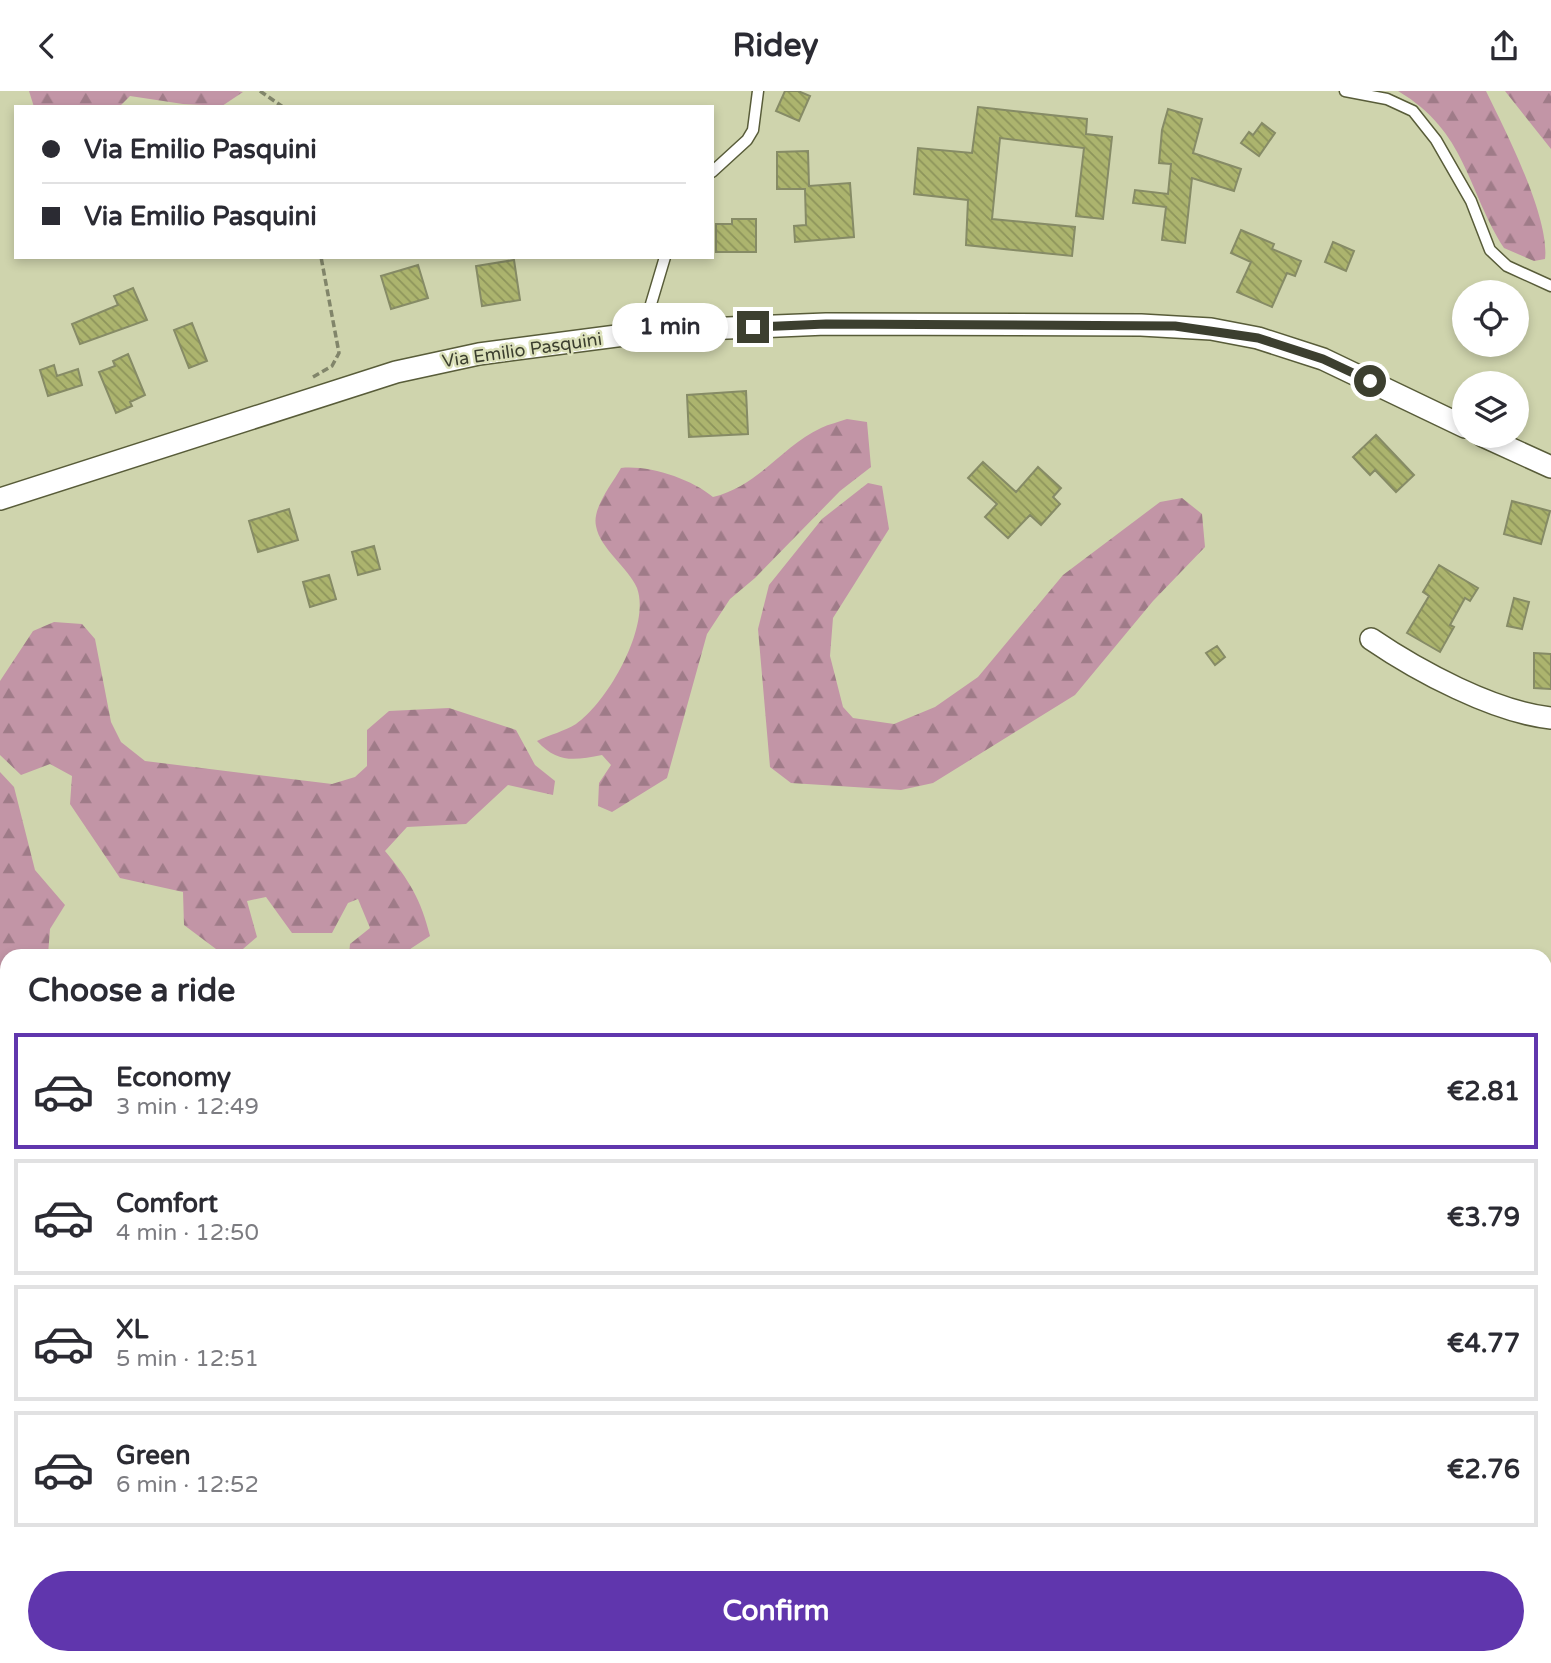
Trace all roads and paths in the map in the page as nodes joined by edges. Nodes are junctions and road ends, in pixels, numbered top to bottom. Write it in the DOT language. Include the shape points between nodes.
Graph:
graph roads {
  1 [pos="260,91"];
  2 [pos="758,91"];
  3 [pos="1345,91"];
  4 [pos="281,105"];
  5 [pos="714,170"];
  6 [pos="321,259"];
  7 [pos="664,259"];
  8 [pos="1551,286"];
  9 [pos="655,331"];
  10 [pos="311,399"];
  11 [pos="1452,421"];
  12 [pos="1509,448"];
  13 [pos="1551,467"];
  14 [pos="0,499"];
  15 [pos="1371,639"];
  16 [pos="1551,718"];
  1 -- 4 [label="path"];
  2 -- 5 [label="lane" via="753,130"];
  3 -- 8 [label="lane" via="1387,99 1413,111 1436,140 1471,201 1490,250 1507,266"];
  6 -- 10 [label="path" via="339,353 332,366 304,383"];
  7 -- 9 [label="lane" via="651,304"];
  9 -- 10 [label="street, Via Emilio Pasquini" via="435,362"];
  9 -- 11 [label="street, Via Emilio Pasquini" via="826,324 1141,324 1211,329 1323,359"];
  10 -- 14 [label="street, Via Emilio Pasquini"];
  12 -- 13 [label="street"];
  15 -- 16 [label="street" via="1434,676 1520,712"];
}
